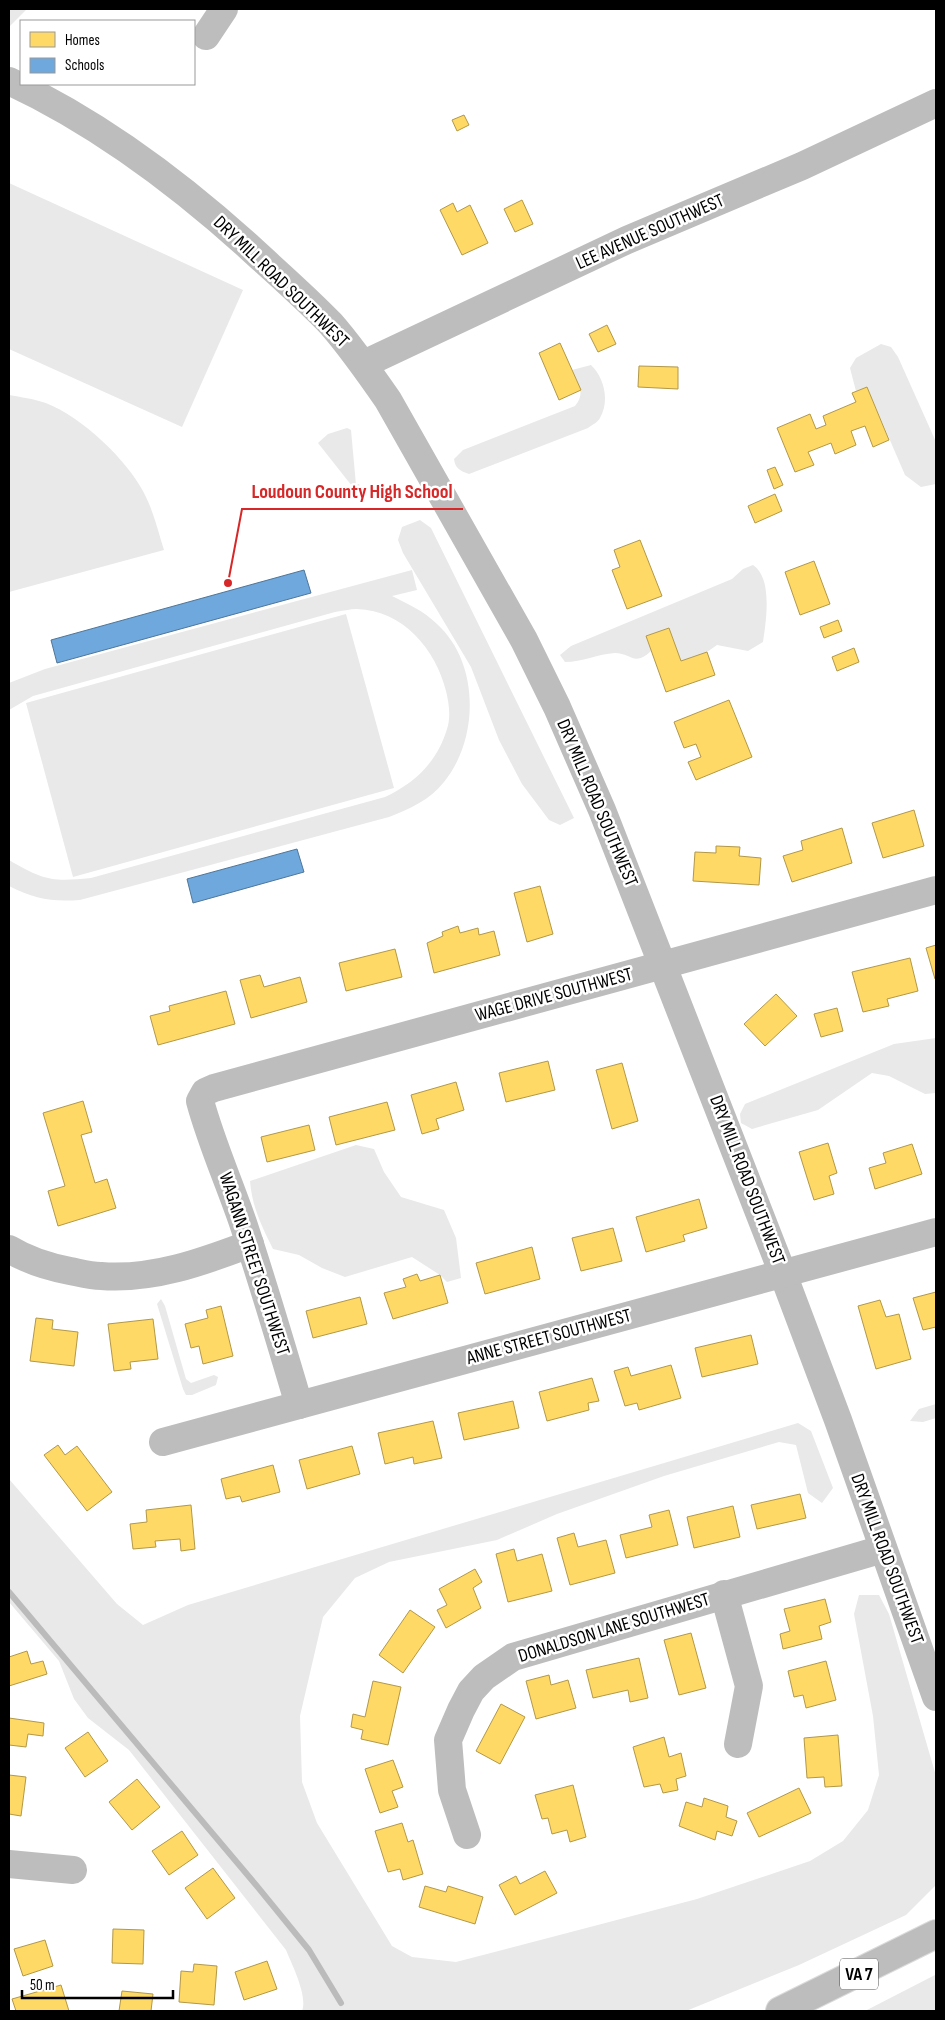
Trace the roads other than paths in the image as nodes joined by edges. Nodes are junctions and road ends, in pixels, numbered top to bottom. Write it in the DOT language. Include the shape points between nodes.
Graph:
graph roads {
  1 [pos="224,9"];
  2 [pos="206,36"];
  3 [pos="9,81"];
  4 [pos="936,103"];
  5 [pos="364,364"];
  6 [pos="936,890"];
  7 [pos="663,966"];
  8 [pos="206,1123"];
  9 [pos="936,1232"];
  10 [pos="250,1244"];
  11 [pos="9,1249"];
  12 [pos="783,1274"];
  13 [pos="299,1405"];
  14 [pos="163,1442"];
  15 [pos="883,1548"];
  16 [pos="724,1594"];
  17 [pos="936,1696"];
  18 [pos="738,1744"];
  19 [pos="467,1835"];
  20 [pos="9,1864"];
  21 [pos="73,1870"];
  22 [pos="936,1934"];
  23 [pos="780,2011"];
  1 -- 2 [label="main road"];
  3 -- 5 [label="main road, DRY MILL ROAD SOUTHWEST" via="134,153 216,217 330,324"];
  4 -- 5 [label="main road, LEE AVENUE SOUTHWEST" via="802,166 627,240"];
  5 -- 7 [label="main road, DRY MILL ROAD SOUTHWEST" via="388,400 528,648 602,810"];
  6 -- 7 [label="main road, WAGE DRIVE SOUTHWEST"];
  7 -- 8 [label="main road, WAGE DRIVE SOUTHWEST" via="214,1088 205,1092 200,1101"];
  7 -- 12 [label="main road, DRY MILL ROAD SOUTHWEST"];
  8 -- 10 [label="main road, WAGANN STREET SOUTHWEST"];
  9 -- 12 [label="main road, ANNE STREET SOUTHWEST"];
  10 -- 11 [label="main road" via="196,1264 155,1274 100,1276 54,1268"];
  10 -- 13 [label="main road, WAGANN STREET SOUTHWEST"];
  12 -- 13 [label="main road, ANNE STREET SOUTHWEST"];
  12 -- 15 [label="main road, DRY MILL ROAD SOUTHWEST"];
  13 -- 14 [label="main road, ANNE STREET SOUTHWEST"];
  15 -- 16 [label="main road, DONALDSON LANE SOUTHWEST"];
  15 -- 17 [label="main road, DRY MILL ROAD SOUTHWEST"];
  16 -- 18 [label="main road" via="748,1686"];
  16 -- 19 [label="main road, DONALDSON LANE SOUTHWEST" via="513,1657 484,1678 471,1691 448,1740 452,1790"];
  20 -- 21 [label="main road"];
  22 -- 23 [label="main road, VA 7"];
}
